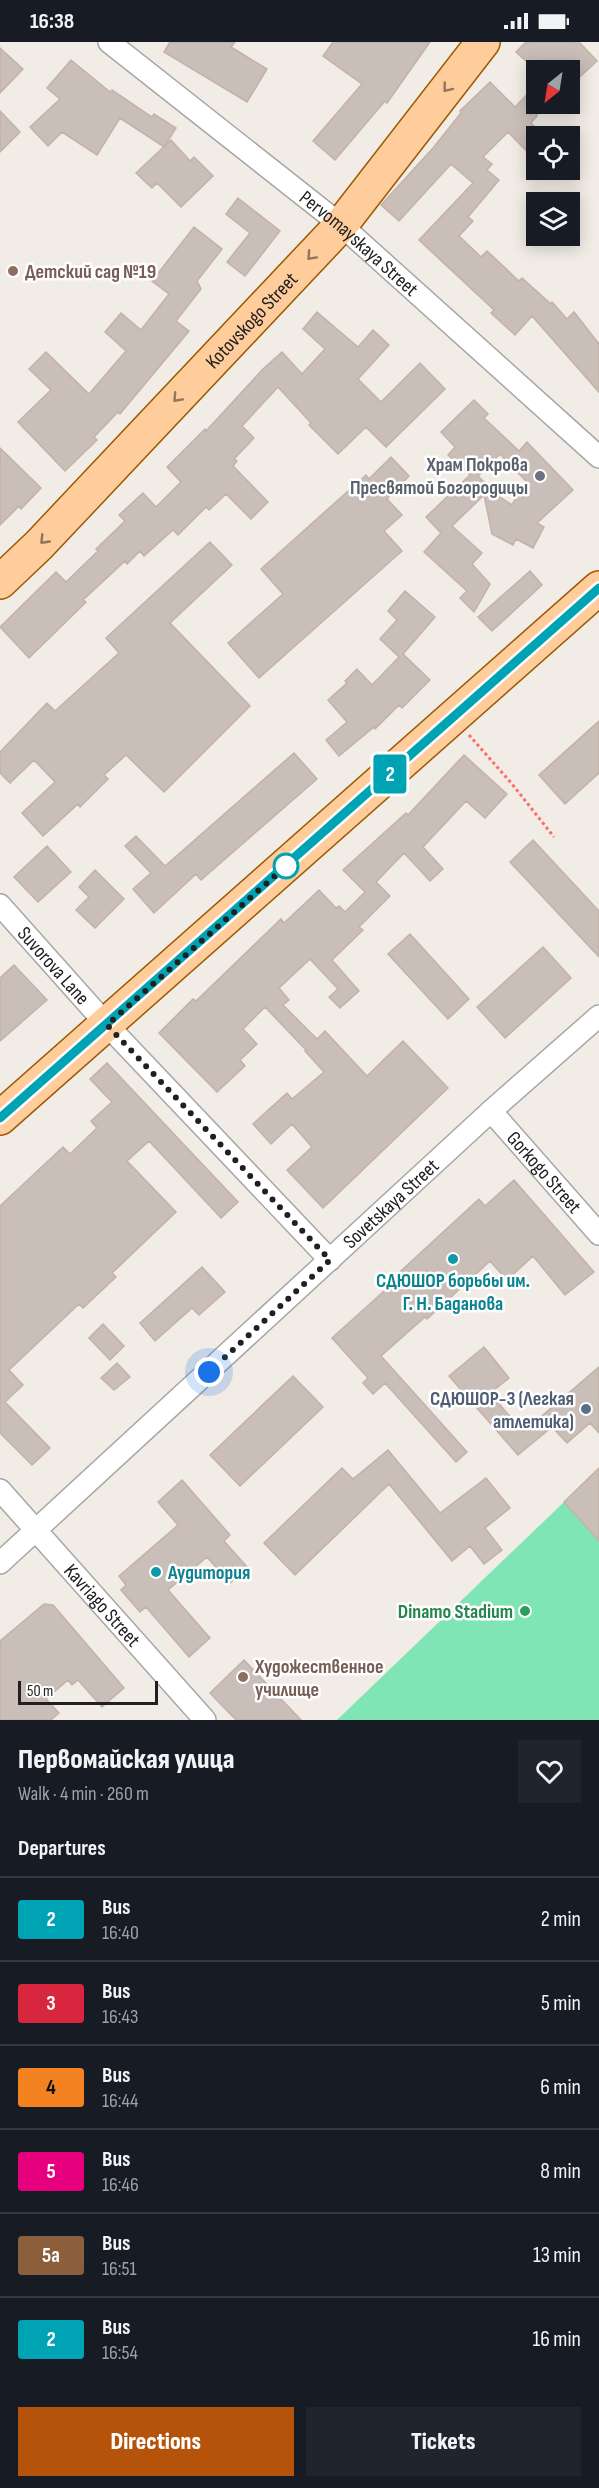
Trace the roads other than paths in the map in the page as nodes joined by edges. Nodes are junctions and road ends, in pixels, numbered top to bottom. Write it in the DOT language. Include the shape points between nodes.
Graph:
graph roads {
  1 [pos="109,42"];
  2 [pos="483,42"];
  3 [pos="340,225"];
  4 [pos="599,457"];
  5 [pos="0,582"];
  6 [pos="599,588"];
  7 [pos="0,905"];
  8 [pos="599,1016"];
  9 [pos="107,1025"];
  10 [pos="491,1111"];
  11 [pos="0,1118"];
  12 [pos="599,1234"];
  13 [pos="330,1260"];
  14 [pos="0,1490"];
  15 [pos="36,1531"];
  16 [pos="0,1563"];
  17 [pos="205,1720"];
  1 -- 3 [label="street, Pervomayskaya Street"];
  2 -- 3 [label="main road, Kotovskogo Street, one-way"];
  3 -- 4 [label="street, Pervomayskaya Street"];
  3 -- 5 [label="main road, Kotovskogo Street, one-way"];
  6 -- 9 [label="main road"];
  7 -- 9 [label="street, Suvorova Lane"];
  8 -- 10 [label="street, Sovetskaya Street"];
  9 -- 11 [label="main road"];
  9 -- 13 [label="street, Suvorova Lane"];
  10 -- 12 [label="street, Gorkogo Street"];
  10 -- 13 [label="street, Sovetskaya Street"];
  13 -- 15 [label="street, Sovetskaya Street"];
  14 -- 15 [label="street, Kavriago Street"];
  15 -- 16 [label="street, Sovetskaya Street"];
  15 -- 17 [label="street, Kavriago Street"];
}
